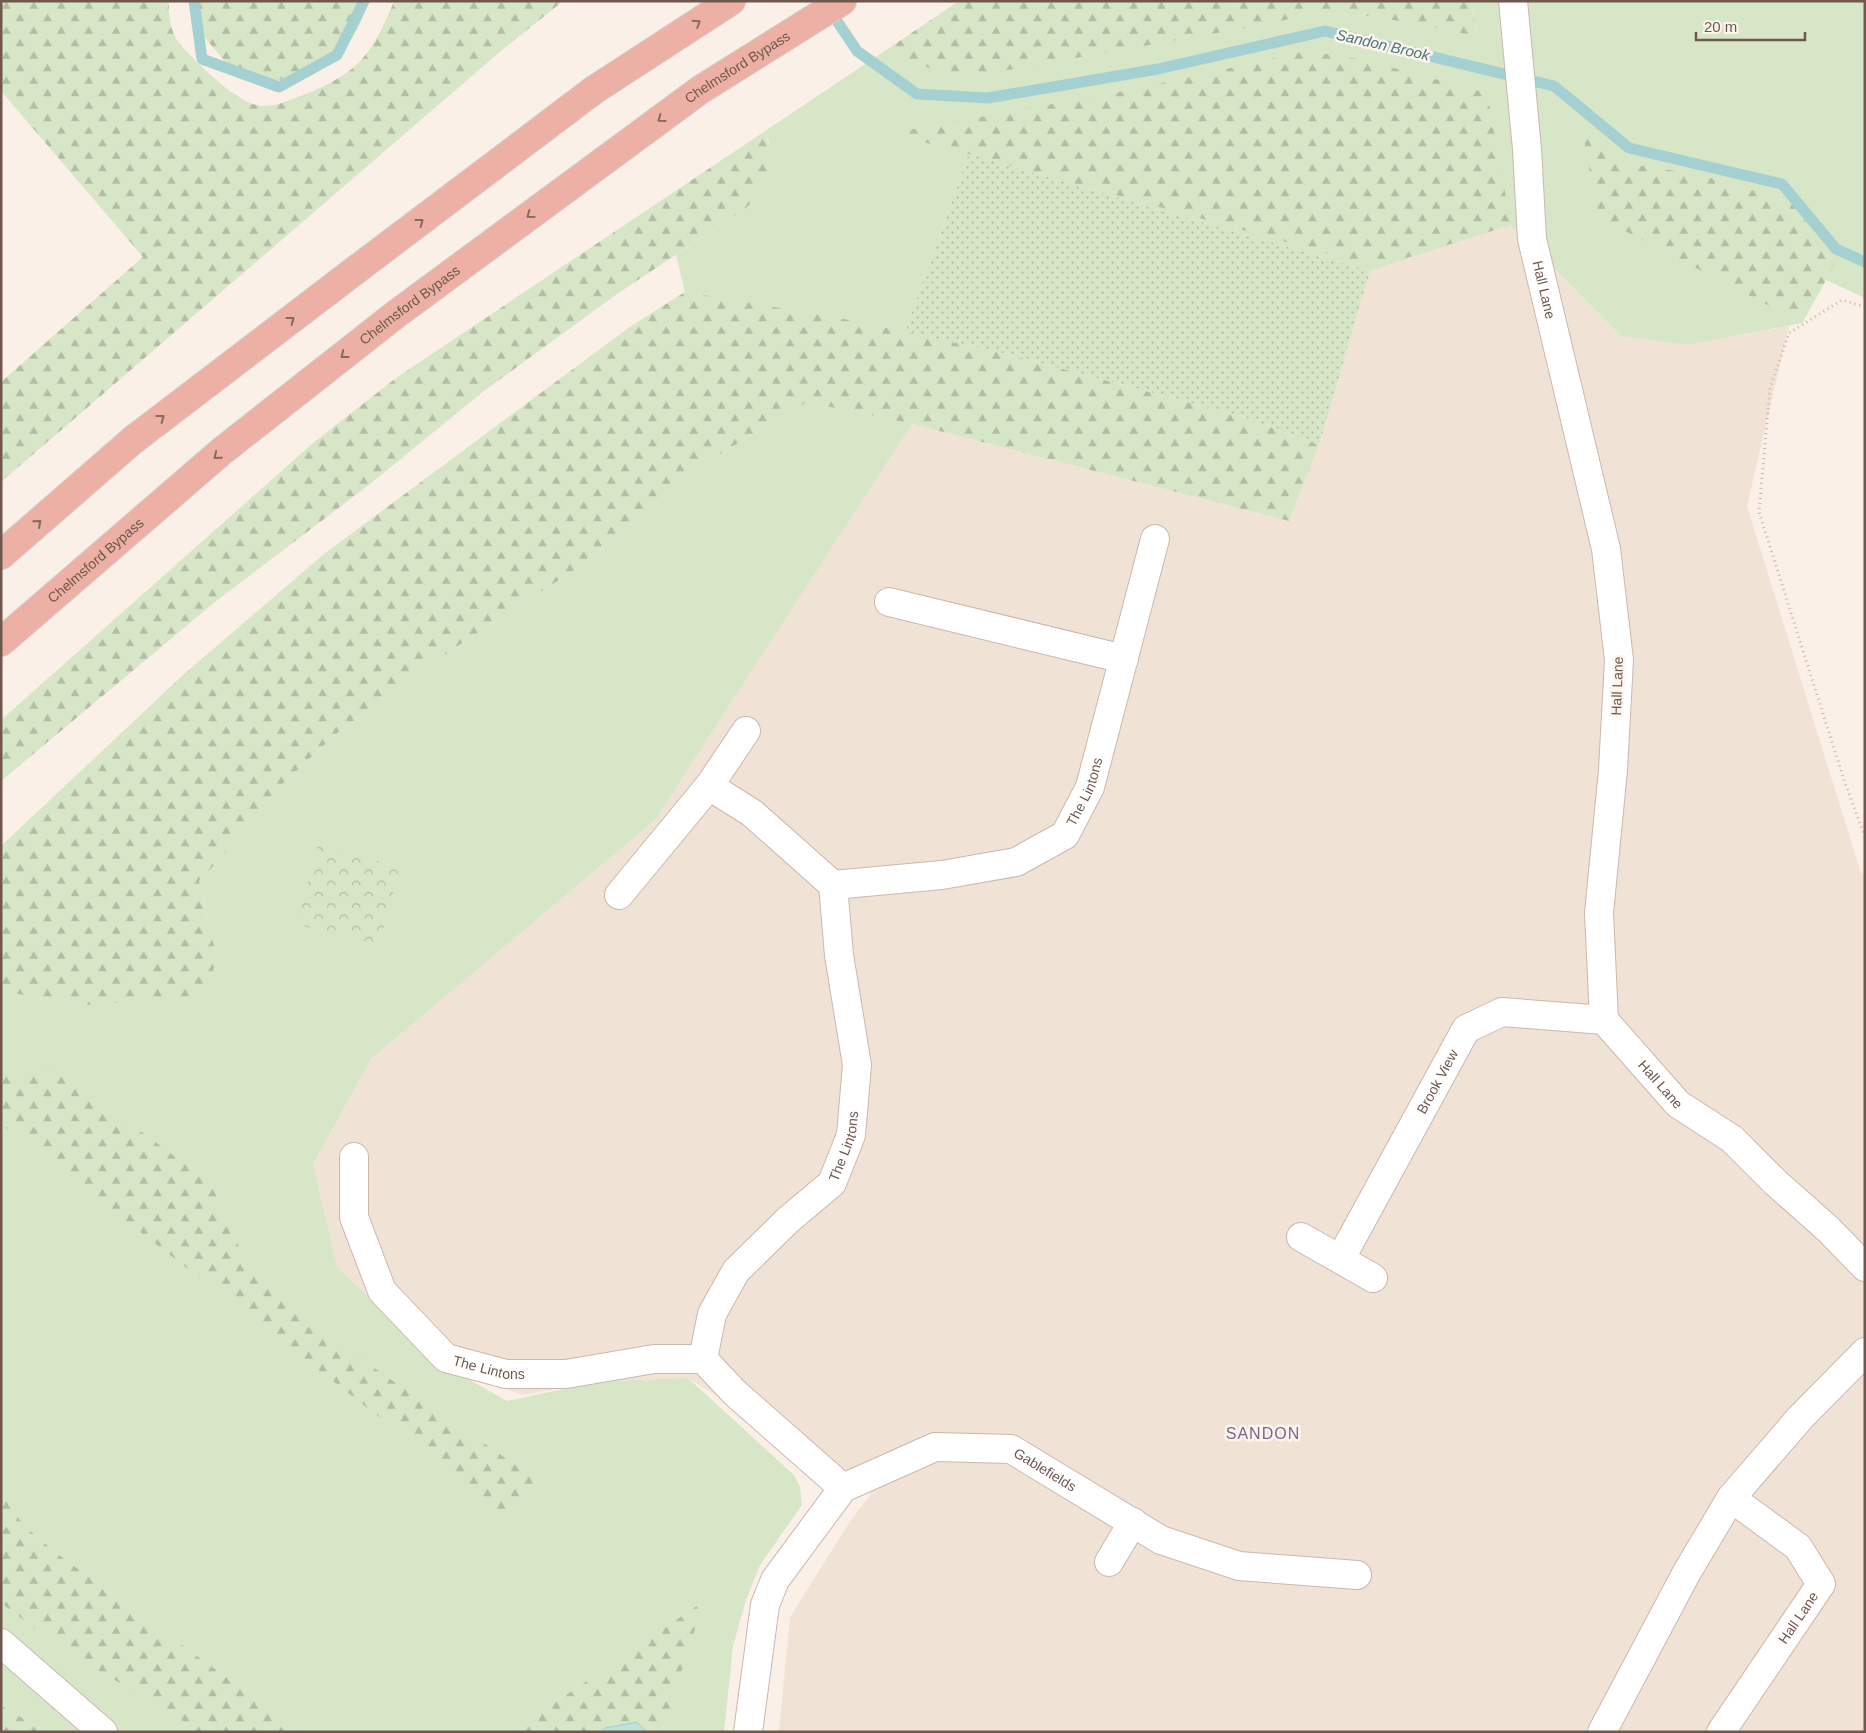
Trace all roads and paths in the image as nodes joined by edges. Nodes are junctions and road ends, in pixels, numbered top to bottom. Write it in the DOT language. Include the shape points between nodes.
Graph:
graph roads {
  1 [pos="731,1"];
  2 [pos="842,1"];
  3 [pos="1513,1"];
  4 [pos="1865,307"];
  5 [pos="1155,539"];
  6 [pos="1,556"];
  7 [pos="889,602"];
  8 [pos="1,642"];
  9 [pos="1124,659"];
  10 [pos="746,731"];
  11 [pos="709,786"];
  12 [pos="1865,837"];
  13 [pos="833,885"];
  14 [pos="619,895"];
  15 [pos="1604,1020"];
  16 [pos="354,1157"];
  17 [pos="1301,1236"];
  18 [pos="1341,1258"];
  19 [pos="1865,1267"];
  20 [pos="1373,1278"];
  21 [pos="1865,1352"];
  22 [pos="703,1359"];
  23 [pos="844,1488"];
  24 [pos="1731,1498"];
  25 [pos="1132,1522"];
  26 [pos="1109,1562"];
  27 [pos="1358,1575"];
  28 [pos="1,1643"];
  29 [pos="103,1732"];
  30 [pos="748,1732"];
  31 [pos="1602,1732"];
  32 [pos="1721,1732"];
  6 -- 1 [label="highway, one-way" via="133,440 594,90"];
  2 -- 8 [label="highway, Chelmsford Bypass, one-way" via="700,90 371,334 222,452"];
  3 -- 15 [label="street, Hall Lane" via="1532,239 1606,549 1619,660 1613,770 1599,913"];
  4 -- 12 [label="path" via="1842,300 1789,333 1770,388 1759,512 1845,784"];
  5 -- 9 [label="street, The Lintons"];
  7 -- 9 [label="street"];
  9 -- 13 [label="street, The Lintons" via="1090,787 1065,835 1016,862 942,875"];
  10 -- 11 [label="street"];
  11 -- 13 [label="street" via="752,813"];
  11 -- 14 [label="street"];
  13 -- 22 [label="street, The Lintons" via="839,955 857,1065 851,1136 832,1183 736,1271 712,1314"];
  15 -- 18 [label="street, Brook View" via="1502,1012 1466,1029"];
  15 -- 19 [label="street, Hall Lane" via="1678,1104 1732,1139"];
  16 -- 22 [label="street, The Lintons" via="354,1217 382,1291 446,1358 506,1374 566,1374 654,1359"];
  17 -- 18 [label="street"];
  18 -- 20 [label="street"];
  21 -- 24 [label="street" via="1800,1418"];
  22 -- 23 [label="street" via="735,1393"];
  23 -- 25 [label="street, Gablefields" via="935,1447 1011,1449"];
  23 -- 30 [label="street, Gablefields" via="775,1580 765,1606"];
  24 -- 31 [label="street" via="1687,1572"];
  24 -- 32 [label="street, Hall Lane" via="1798,1547 1821,1584"];
  25 -- 26 [label="street"];
  25 -- 27 [label="street, Gablefields" via="1161,1540 1239,1566"];
  28 -- 29 [label="street"];
}
